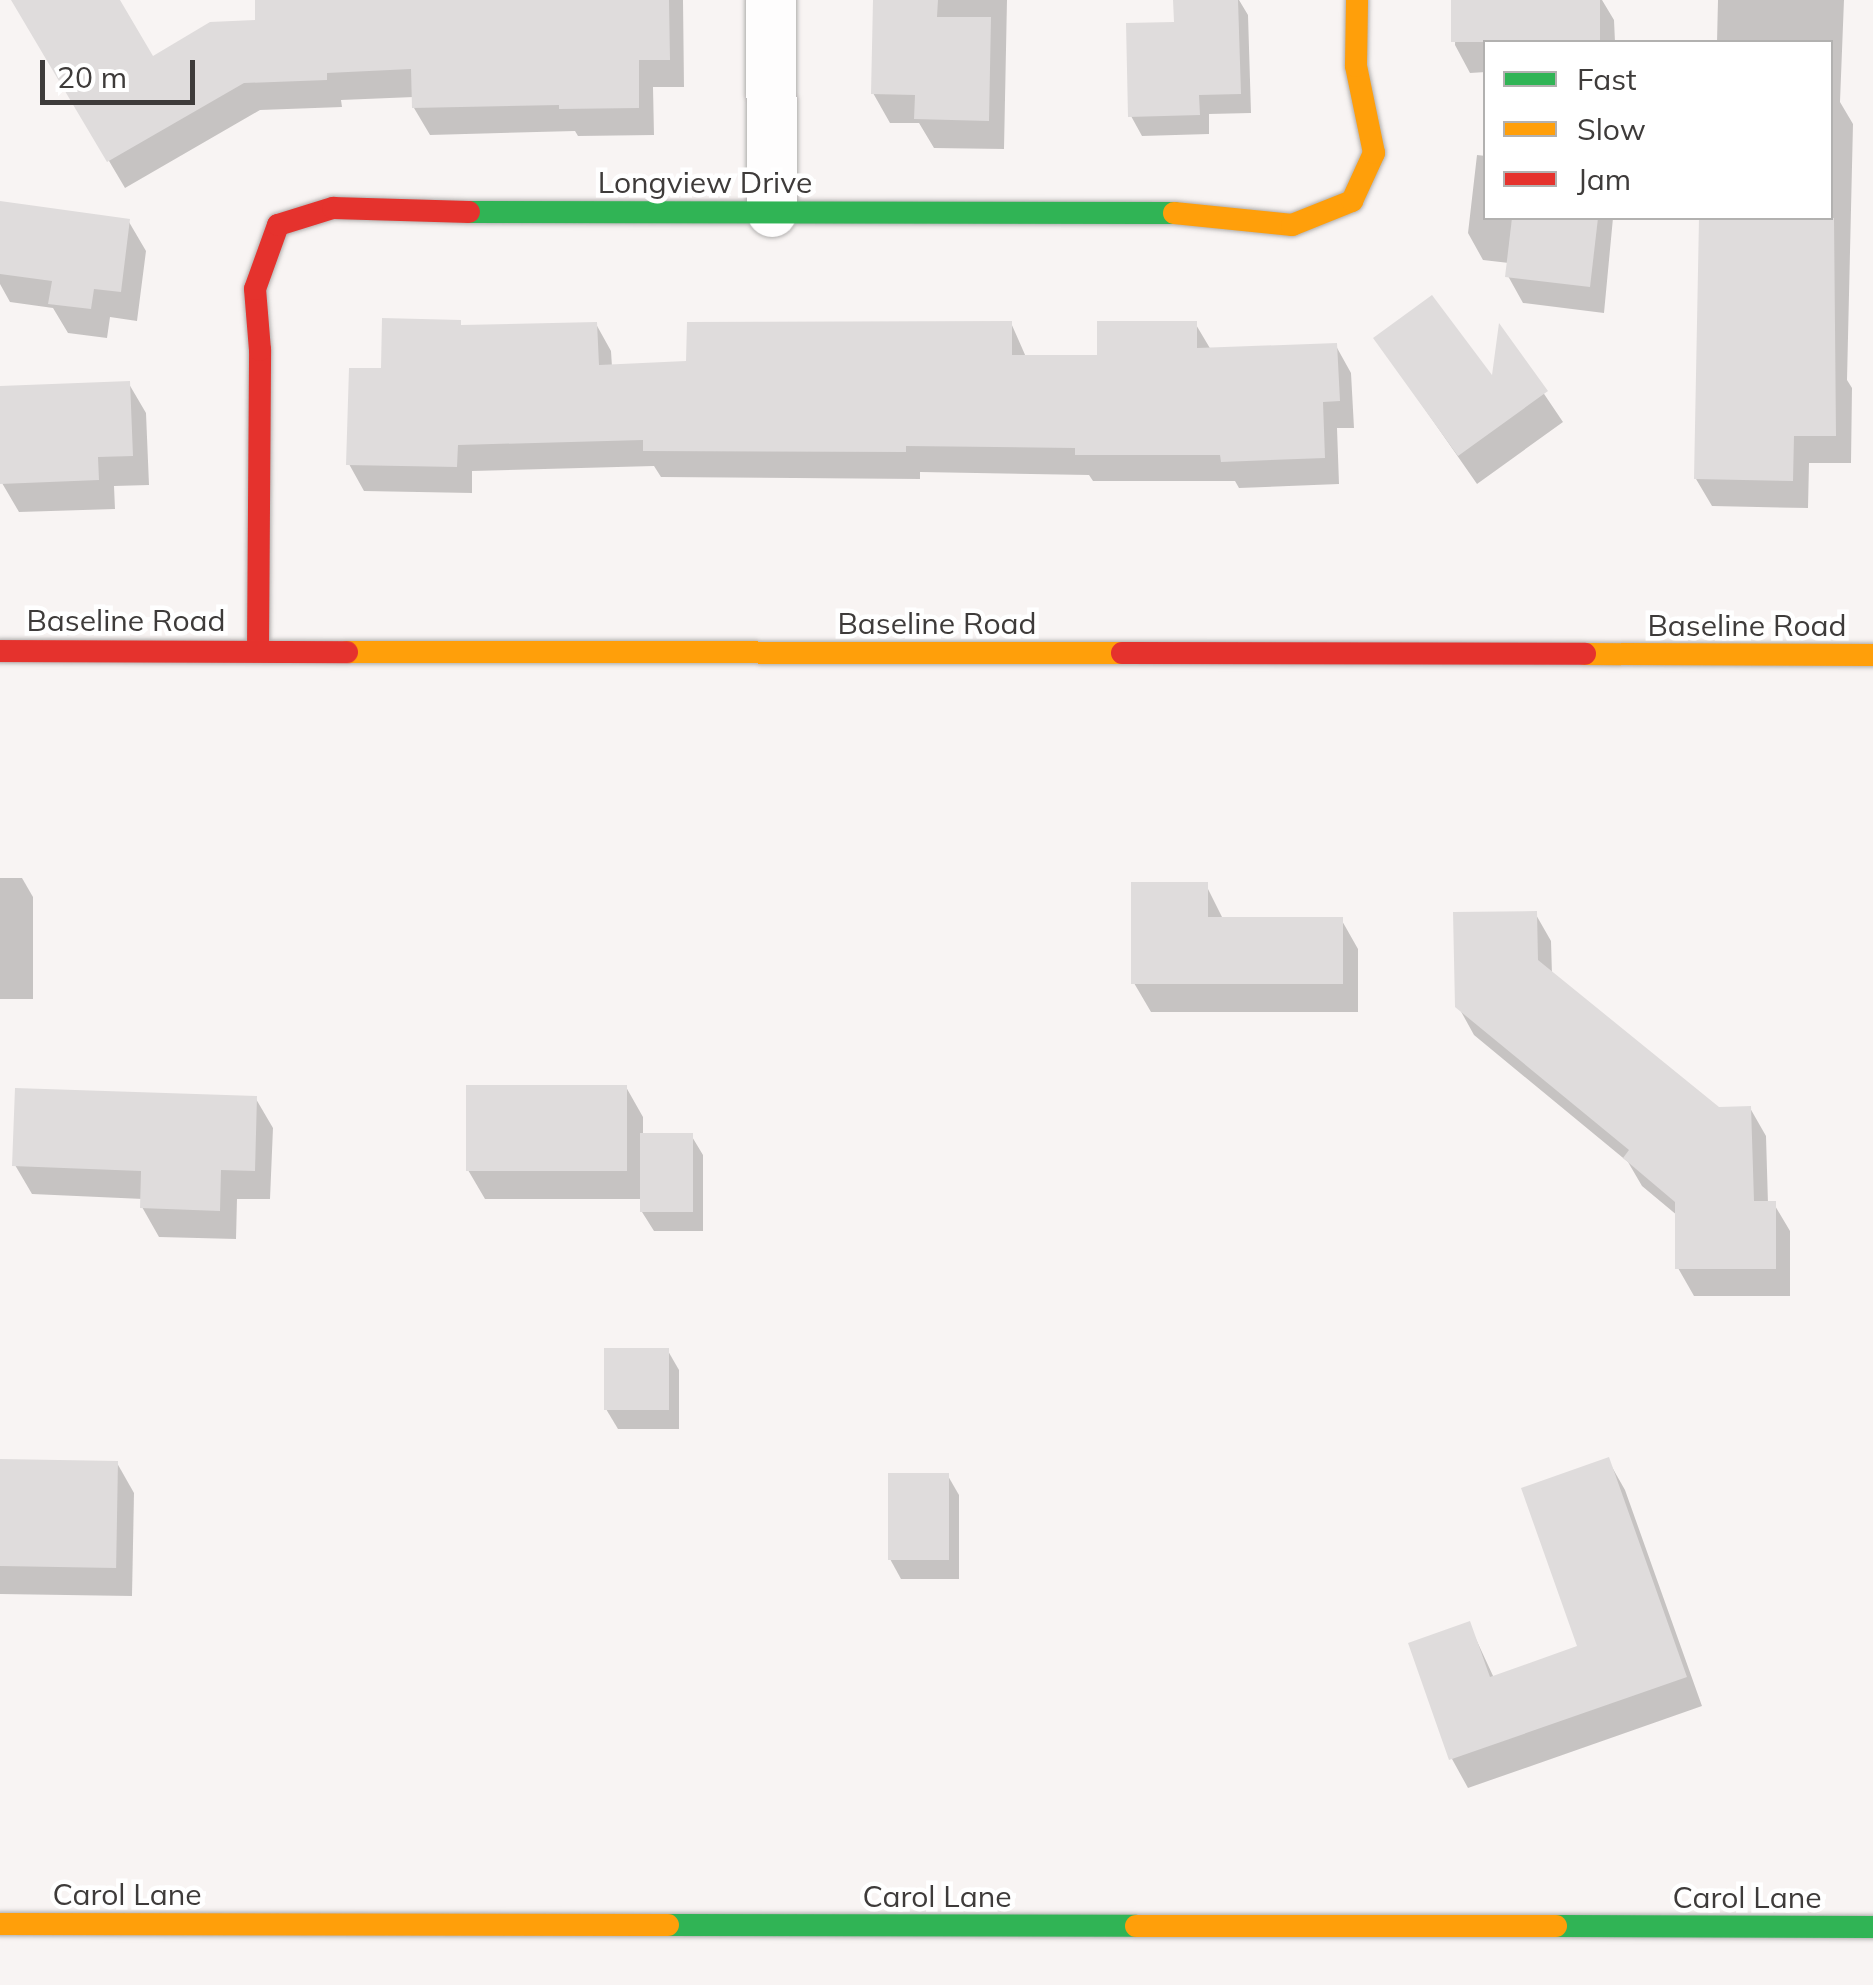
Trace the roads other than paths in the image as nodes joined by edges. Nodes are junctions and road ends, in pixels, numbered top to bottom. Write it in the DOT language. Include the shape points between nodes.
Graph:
graph roads {
  1 [pos="770,0"];
  2 [pos="1357,0"];
  3 [pos="772,212"];
  4 [pos="258,650"];
  5 [pos="0,651"];
  6 [pos="1873,655"];
  7 [pos="0,1924"];
  8 [pos="1873,1927"];
  1 -- 3 [label="street"];
  2 -- 3 [label="street, Longview Drive" via="1356,66 1374,153 1352,201 1292,224 1192,213"];
  3 -- 4 [label="street, Longview Drive" via="333,208 278,224 254,289 260,350"];
  4 -- 5 [label="street, Baseline Road"];
  4 -- 6 [label="street, Baseline Road"];
  7 -- 8 [label="street, Carol Lane"];
}
